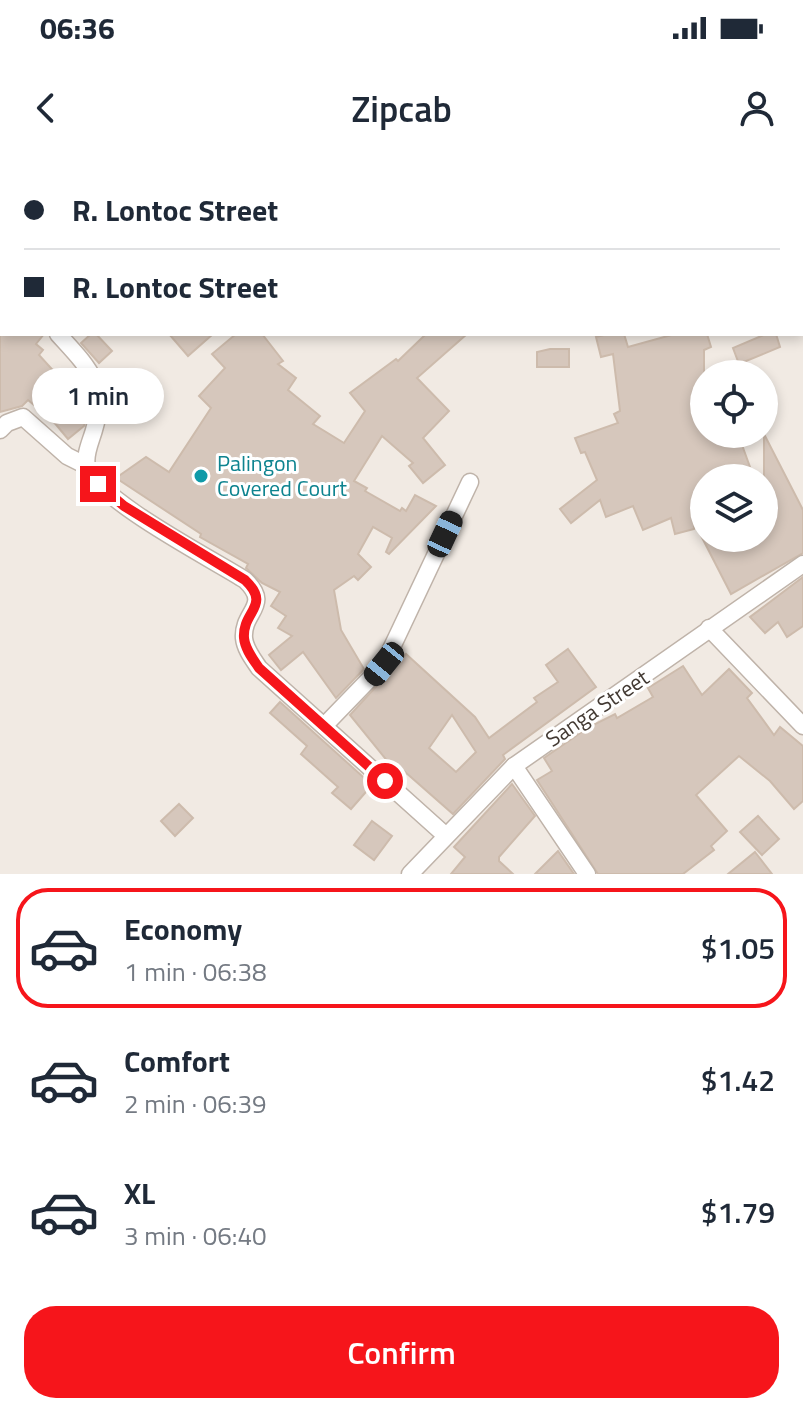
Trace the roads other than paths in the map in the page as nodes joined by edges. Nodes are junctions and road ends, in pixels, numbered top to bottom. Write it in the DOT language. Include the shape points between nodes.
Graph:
graph roads {
  1 [pos="60,336"];
  2 [pos="0,430"];
  3 [pos="87,466"];
  4 [pos="470,482"];
  5 [pos="803,564"];
  6 [pos="709,628"];
  7 [pos="324,726"];
  8 [pos="803,726"];
  9 [pos="514,766"];
  10 [pos="445,835"];
  11 [pos="410,874"];
  12 [pos="587,874"];
  1 -- 3 [label="street" via="86,364 99,396"];
  2 -- 3 [label="street" via="23,417 67,456"];
  3 -- 7 [label="street" via="98,484 124,506 256,591 244,637 247,650 259,668"];
  4 -- 7 [label="street" via="384,664"];
  5 -- 6 [label="street, Sanga Street"];
  6 -- 8 [label="street"];
  6 -- 9 [label="street, Sanga Street"];
  7 -- 10 [label="street"];
  9 -- 10 [label="street, Sanga Street"];
  9 -- 12 [label="street"];
  10 -- 11 [label="street, Sanga Street"];
}
